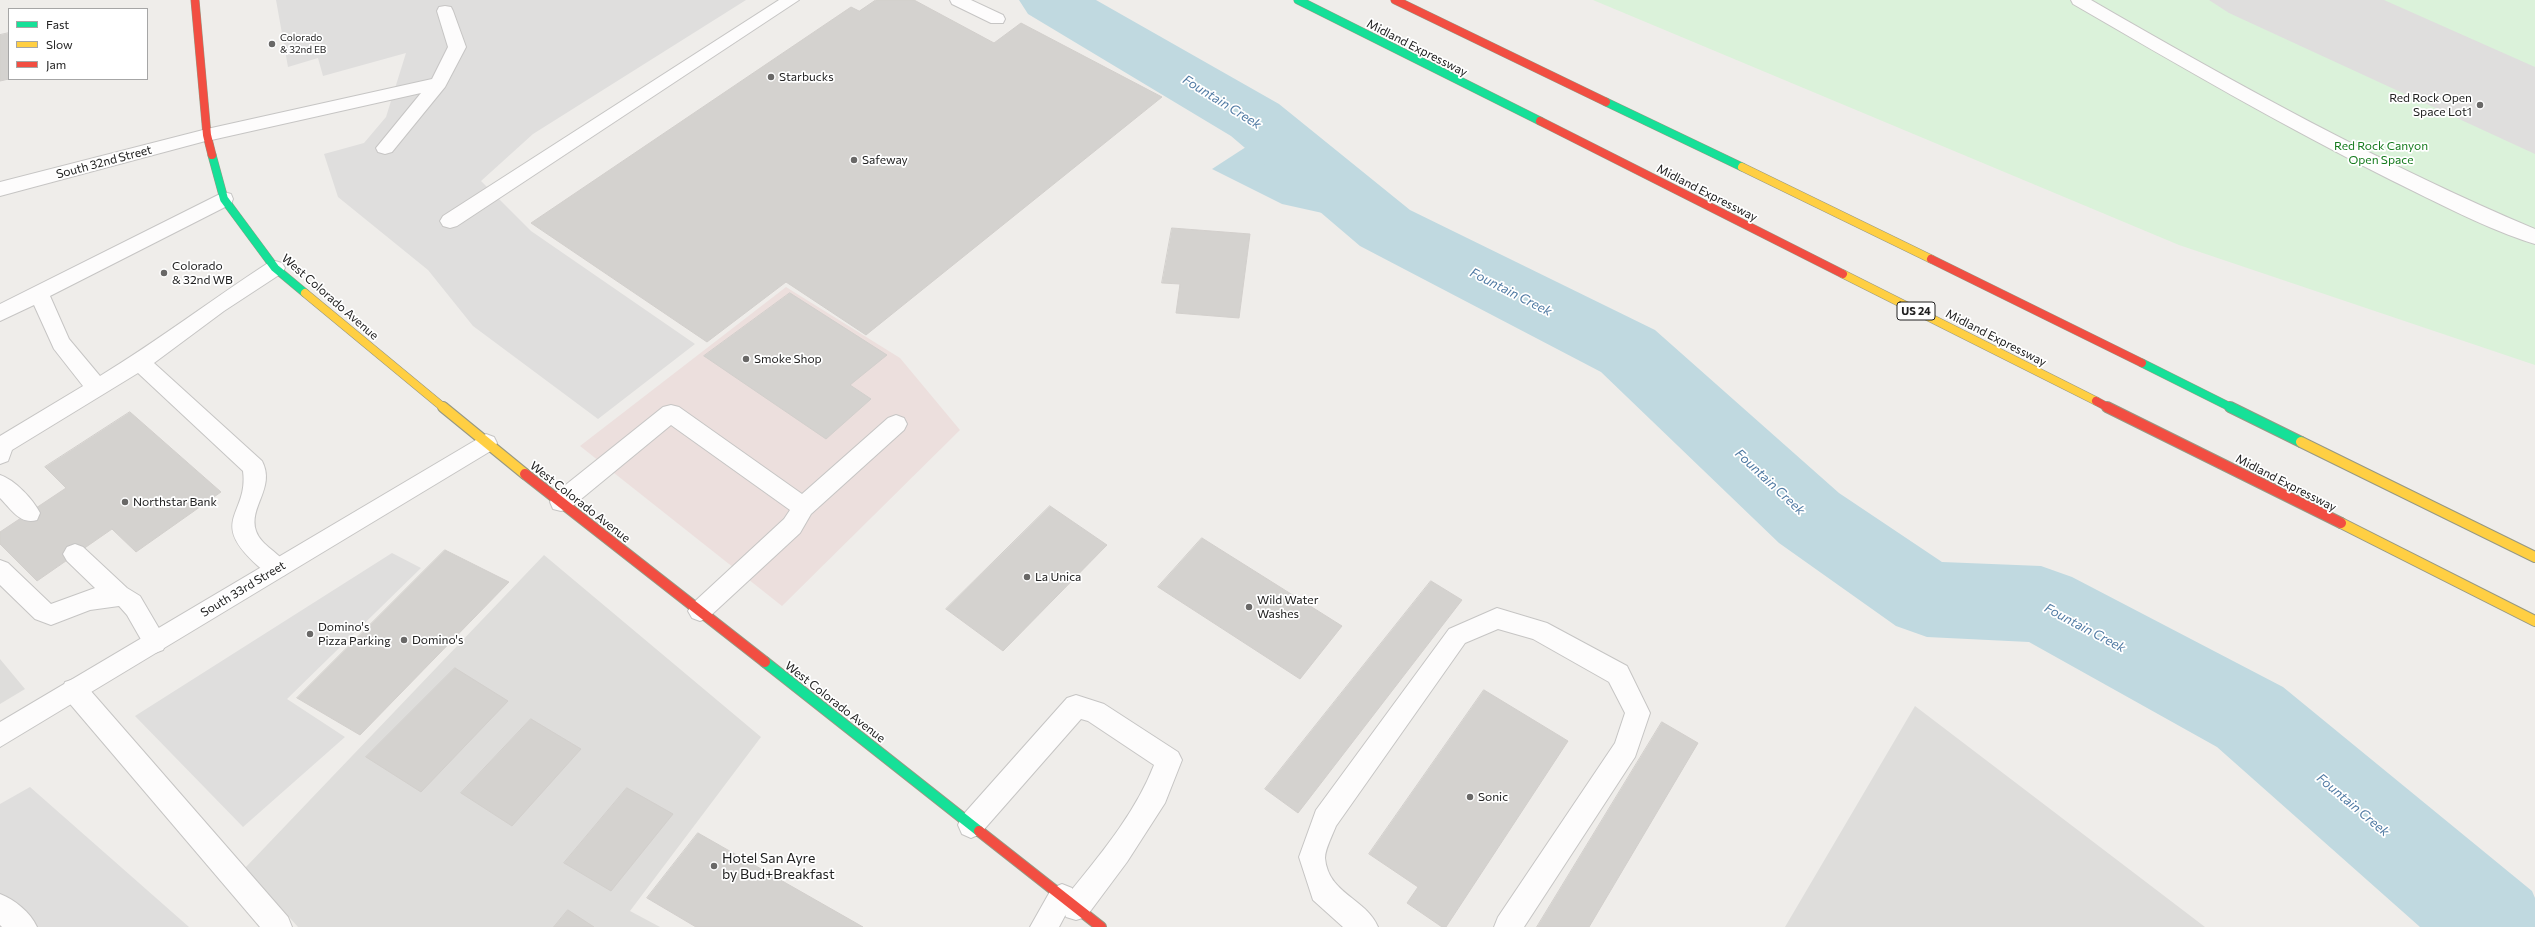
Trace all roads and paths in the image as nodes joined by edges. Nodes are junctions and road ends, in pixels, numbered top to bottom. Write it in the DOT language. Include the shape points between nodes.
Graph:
graph roads {
  1 [pos="195,0"];
  2 [pos="791,0"];
  3 [pos="958,0"];
  4 [pos="1298,0"];
  5 [pos="1395,0"];
  6 [pos="2079,0"];
  7 [pos="445,11"];
  8 [pos="997,19"];
  9 [pos="439,83"];
  10 [pos="207,135"];
  11 [pos="385,148"];
  12 [pos="0,189"];
  13 [pos="224,199"];
  14 [pos="450,221"];
  15 [pos="2535,237"];
  16 [pos="275,268"];
  17 [pos="39,294"];
  18 [pos="0,313"];
  19 [pos="140,362"];
  20 [pos="97,388"];
  21 [pos="896,424"];
  22 [pos="486,443"];
  23 [pos="0,455"];
  24 [pos="0,484"];
  25 [pos="561,502"];
  26 [pos="803,507"];
  27 [pos="29,513"];
  28 [pos="75,554"];
  29 [pos="2535,557"];
  30 [pos="277,568"];
  31 [pos="0,570"];
  32 [pos="119,595"];
  33 [pos="700,611"];
  34 [pos="2535,621"];
  35 [pos="155,642"];
  36 [pos="74,690"];
  37 [pos="0,735"];
  38 [pos="971,825"];
  39 [pos="1069,902"];
  40 [pos="0,907"];
  41 [pos="23,927"];
  42 [pos="278,927"];
  43 [pos="1044,927"];
  44 [pos="1101,927"];
  45 [pos="1364,927"];
  46 [pos="1508,927"];
  1 -- 10 [label="main road, West Colorado Avenue"];
  2 -- 14 [label="street"];
  3 -- 8 [label="street"];
  4 -- 34 [label="main road, Midland Expressway / US 24"];
  5 -- 29 [label="main road" via="1806,198"];
  6 -- 15 [label="street" via="2281,116 2375,166"];
  7 -- 9 [label="street" via="457,47"];
  9 -- 10 [label="street, South 32nd Street"];
  9 -- 11 [label="street"];
  10 -- 12 [label="street, South 32nd Street"];
  10 -- 13 [label="main road, West Colorado Avenue"];
  13 -- 16 [label="main road, West Colorado Avenue"];
  13 -- 17 [label="street"];
  16 -- 19 [label="street"];
  16 -- 22 [label="main road, West Colorado Avenue"];
  17 -- 18 [label="street"];
  17 -- 20 [label="street" via="61,343"];
  19 -- 20 [label="street"];
  19 -- 30 [label="street" via="254,467 257,478 243,524 245,533"];
  20 -- 23 [label="street" via="3,445"];
  21 -- 26 [label="street"];
  22 -- 25 [label="main road, West Colorado Avenue"];
  22 -- 30 [label="street, South 33rd Street"];
  24 -- 27 [label="street"];
  25 -- 26 [label="street" via="672,413"];
  25 -- 33 [label="main road, West Colorado Avenue"];
  26 -- 33 [label="street" via="792,526"];
  28 -- 32 [label="street"];
  30 -- 35 [label="street, South 33rd Street"];
  31 -- 32 [label="street" via="43,612 51,615 103,596"];
  32 -- 35 [label="street" via="128,599"];
  33 -- 38 [label="main road, West Colorado Avenue"];
  35 -- 36 [label="street, South 33rd Street"];
  36 -- 37 [label="street, South 33rd Street"];
  36 -- 42 [label="street"];
  38 -- 39 [label="main road, West Colorado Avenue"];
  38 -- 39 [label="street" via="1076,706 1095,712 1169,760 1156,794 1118,852"];
  39 -- 43 [label="street"];
  39 -- 44 [label="main road, West Colorado Avenue"];
  40 -- 41 [label="street"];
  45 -- 46 [label="street" via="1322,891 1312,857 1325,819 1458,636 1497,618 1539,630 1618,674 1638,713 1626,749"];
}
